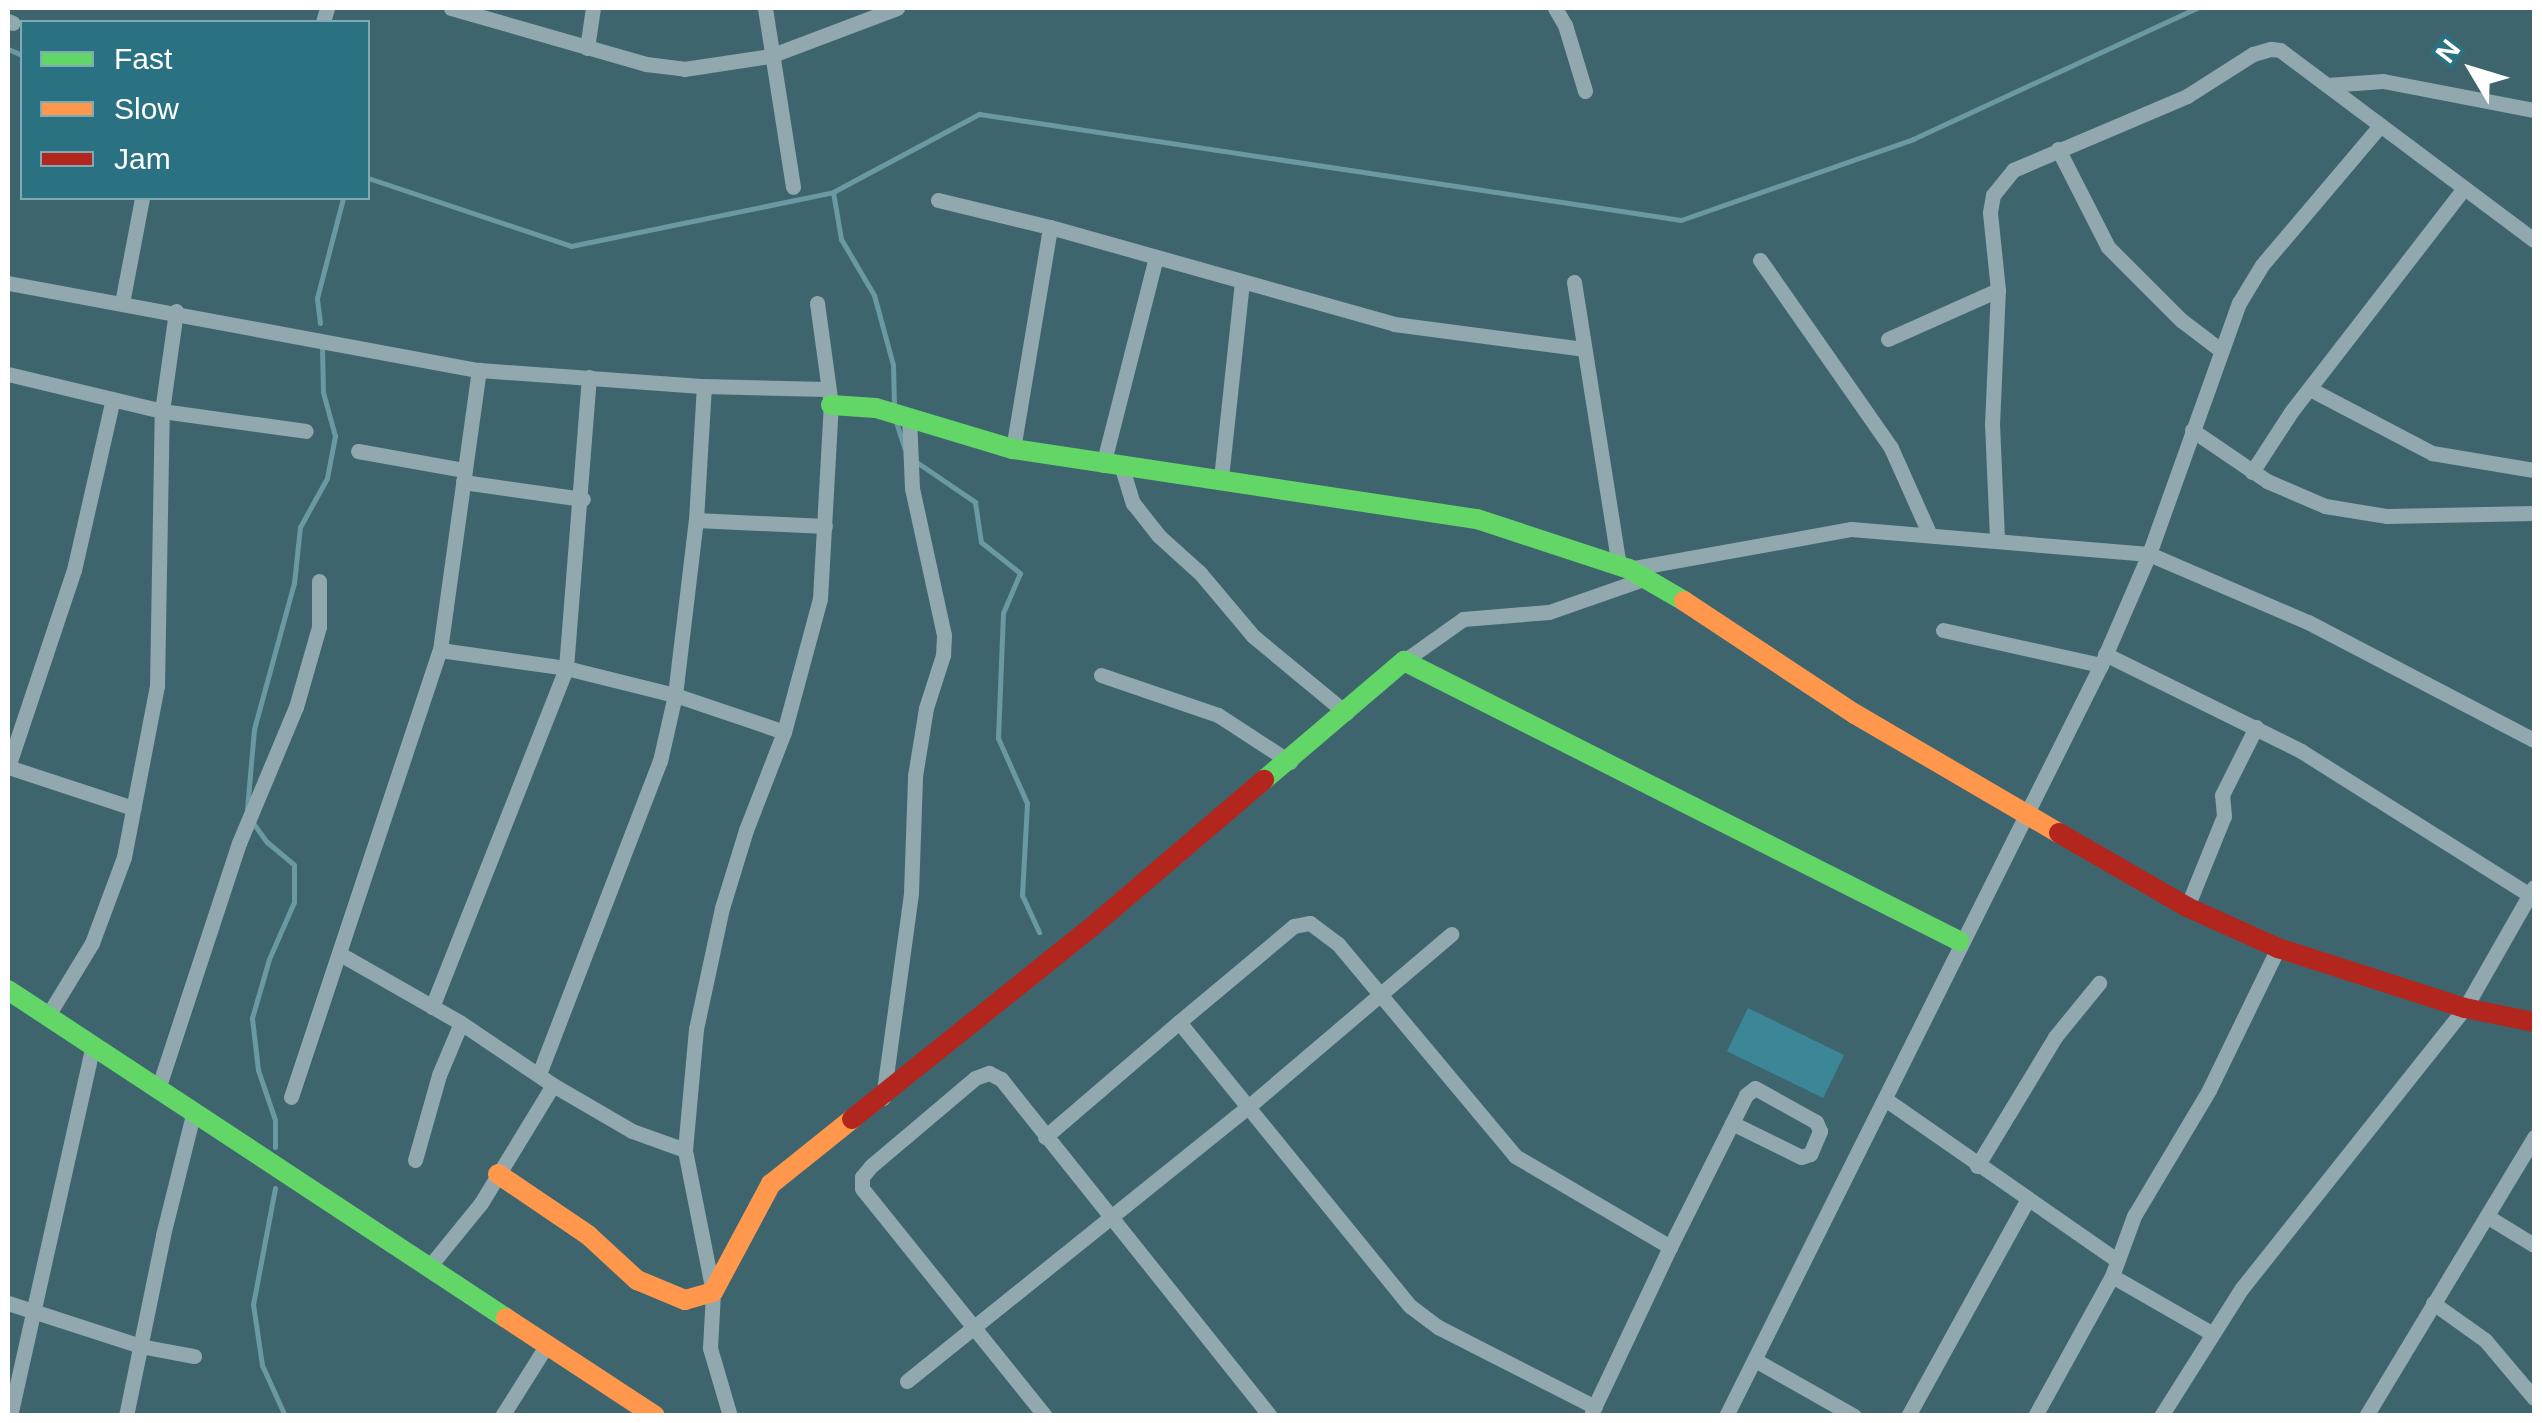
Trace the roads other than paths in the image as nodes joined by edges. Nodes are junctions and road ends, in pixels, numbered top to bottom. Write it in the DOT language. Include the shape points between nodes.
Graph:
graph roads {
  1 [pos="594,8"];
  2 [pos="764,8"];
  3 [pos="897,8"];
  4 [pos="1554,8"];
  5 [pos="461,9"];
  6 [pos="587,48"];
  7 [pos="770,56"];
  8 [pos="2327,85"];
  9 [pos="1585,91"];
  10 [pos="2534,110"];
  11 [pos="2379,126"];
  12 [pos="2058,150"];
  13 [pos="794,187"];
  14 [pos="2464,188"];
  15 [pos="142,200"];
  16 [pos="938,200"];
  17 [pos="1050,227"];
  18 [pos="2534,240"];
  19 [pos="1156,258"];
  20 [pos="1760,260"];
  21 [pos="1574,282"];
  22 [pos="8,283"];
  23 [pos="1242,283"];
  24 [pos="1998,290"];
  25 [pos="122,303"];
  26 [pos="817,303"];
  27 [pos="176,311"];
  28 [pos="1888,339"];
  29 [pos="1583,349"];
  30 [pos="2219,349"];
  31 [pos="479,370"];
  32 [pos="8,374"];
  33 [pos="589,377"];
  34 [pos="704,386"];
  35 [pos="2310,389"];
  36 [pos="829,397"];
  37 [pos="113,399"];
  38 [pos="162,412"];
  39 [pos="909,416"];
  40 [pos="2192,430"];
  41 [pos="306,431"];
  42 [pos="1013,450"];
  43 [pos="358,451"];
  44 [pos="1112,467"];
  45 [pos="2534,470"];
  46 [pos="2252,472"];
  47 [pos="463,476"];
  48 [pos="1221,478"];
  49 [pos="582,499"];
  50 [pos="2534,514"];
  51 [pos="696,520"];
  52 [pos="825,526"];
  53 [pos="1928,534"];
  54 [pos="1996,538"];
  55 [pos="2150,554"];
  56 [pos="1631,571"];
  57 [pos="318,581"];
  58 [pos="1943,630"];
  59 [pos="440,650"];
  60 [pos="2103,659"];
  61 [pos="1404,661"];
  62 [pos="566,668"];
  63 [pos="1101,675"];
  64 [pos="675,696"];
  65 [pos="1346,712"];
  66 [pos="2256,727"];
  67 [pos="784,732"];
  68 [pos="2534,740"];
  69 [pos="1290,762"];
  70 [pos="8,767"];
  71 [pos="133,808"];
  72 [pos="2028,817"];
  73 [pos="2532,891"];
  74 [pos="2188,907"];
  75 [pos="1451,934"];
  76 [pos="1960,941"];
  77 [pos="2278,948"];
  78 [pos="340,954"];
  79 [pos="2099,983"];
  80 [pos="8,990"];
  81 [pos="1380,995"];
  82 [pos="432,1006"];
  83 [pos="2465,1008"];
  84 [pos="47,1017"];
  85 [pos="1178,1022"];
  86 [pos="2534,1022"];
  87 [pos="461,1023"];
  88 [pos="93,1044"];
  89 [pos="538,1074"];
  90 [pos="159,1086"];
  91 [pos="553,1086"];
  92 [pos="291,1098"];
  93 [pos="883,1098"];
  94 [pos="1886,1099"];
  95 [pos="1248,1107"];
  96 [pos="194,1111"];
  97 [pos="1732,1123"];
  98 [pos="1045,1137"];
  99 [pos="2534,1137"];
  100 [pos="686,1150"];
  101 [pos="416,1160"];
  102 [pos="1977,1166"];
  103 [pos="498,1174"];
  104 [pos="2027,1200"];
  105 [pos="1110,1217"];
  106 [pos="2488,1217"];
  107 [pos="2534,1245"];
  108 [pos="1670,1247"];
  109 [pos="2114,1258"];
  110 [pos="429,1267"];
  111 [pos="2112,1276"];
  112 [pos="713,1292"];
  113 [pos="8,1303"];
  114 [pos="2433,1303"];
  115 [pos="34,1310"];
  116 [pos="972,1324"];
  117 [pos="2214,1334"];
  118 [pos="140,1346"];
  119 [pos="546,1346"];
  120 [pos="194,1356"];
  121 [pos="1756,1360"];
  122 [pos="907,1381"];
  123 [pos="2534,1398"];
  124 [pos="1593,1411"];
  125 [pos="10,1416"];
  126 [pos="126,1416"];
  127 [pos="502,1416"];
  128 [pos="654,1416"];
  129 [pos="730,1416"];
  130 [pos="1046,1416"];
  131 [pos="1270,1416"];
  132 [pos="1726,1416"];
  133 [pos="1854,1416"];
  134 [pos="1908,1416"];
  135 [pos="2035,1416"];
  136 [pos="2161,1416"];
  137 [pos="2366,1416"];
  1 -- 6 [label="street"];
  2 -- 7 [label="street"];
  3 -- 7 [label="street"];
  4 -- 9 [label="street"];
  5 -- 6 [label="street"];
  6 -- 7 [label="street" via="684,69"];
  7 -- 13 [label="street"];
  8 -- 10 [label="street" via="2383,81"];
  8 -- 11 [label="street"];
  8 -- 12 [label="street" via="2280,50 2263,50 2187,96"];
  11 -- 14 [label="street"];
  11 -- 30 [label="street" via="2262,265"];
  12 -- 24 [label="street" via="2013,170 1993,195"];
  12 -- 30 [label="street" via="2108,246"];
  14 -- 18 [label="street"];
  14 -- 35 [label="street"];
  15 -- 25 [label="street"];
  16 -- 17 [label="street"];
  17 -- 19 [label="street"];
  17 -- 42 [label="street"];
  19 -- 23 [label="street"];
  19 -- 44 [label="street"];
  20 -- 53 [label="street" via="1891,448"];
  21 -- 29 [label="street"];
  22 -- 25 [label="street"];
  23 -- 29 [label="street" via="1413,328"];
  23 -- 48 [label="street"];
  24 -- 28 [label="street"];
  24 -- 54 [label="street"];
  25 -- 27 [label="street"];
  26 -- 36 [label="street"];
  27 -- 31 [label="street"];
  27 -- 38 [label="street"];
  29 -- 56 [label="street"];
  30 -- 40 [label="street"];
  31 -- 33 [label="street"];
  31 -- 47 [label="street"];
  32 -- 37 [label="street"];
  33 -- 34 [label="street"];
  33 -- 49 [label="street"];
  34 -- 36 [label="street"];
  34 -- 51 [label="street"];
  35 -- 45 [label="street" via="2432,454"];
  35 -- 46 [label="street"];
  36 -- 39 [label="main road"];
  36 -- 52 [label="street"];
  37 -- 38 [label="street"];
  37 -- 70 [label="street" via="74,570"];
  38 -- 41 [label="street"];
  38 -- 71 [label="street" via="157,686"];
  39 -- 42 [label="main road"];
  39 -- 93 [label="street" via="912,488 944,635 917,760 909,911"];
  40 -- 46 [label="street"];
  40 -- 55 [label="street"];
  42 -- 44 [label="main road"];
  43 -- 47 [label="street"];
  44 -- 48 [label="main road"];
  44 -- 65 [label="street" via="1159,536 1253,636"];
  46 -- 50 [label="street" via="2304,500 2367,514"];
  47 -- 49 [label="street"];
  47 -- 59 [label="street"];
  48 -- 56 [label="main road" via="1477,520"];
  49 -- 62 [label="street"];
  51 -- 52 [label="street"];
  51 -- 64 [label="street"];
  52 -- 67 [label="street" via="820,599"];
  53 -- 54 [label="street"];
  53 -- 56 [label="street" via="1842,530"];
  54 -- 55 [label="street"];
  55 -- 60 [label="street"];
  55 -- 68 [label="street" via="2308,622"];
  56 -- 61 [label="street" via="1549,612 1463,618"];
  56 -- 72 [label="main road"];
  57 -- 90 [label="street" via="319,627 296,708 238,844"];
  58 -- 60 [label="street"];
  59 -- 62 [label="street"];
  59 -- 78 [label="street"];
  60 -- 66 [label="street"];
  60 -- 72 [label="street"];
  61 -- 65 [label="main road"];
  61 -- 76 [label="main road"];
  62 -- 64 [label="street"];
  62 -- 82 [label="street"];
  63 -- 69 [label="street" via="1218,715"];
  64 -- 67 [label="street"];
  64 -- 89 [label="street" via="650,789"];
  65 -- 69 [label="main road"];
  66 -- 73 [label="street"];
  66 -- 74 [label="street" via="2222,795 2224,816"];
  67 -- 100 [label="street" via="722,908 696,1029"];
  69 -- 93 [label="main road"];
  70 -- 71 [label="street"];
  71 -- 84 [label="street" via="124,857 92,943"];
  72 -- 74 [label="main road"];
  72 -- 76 [label="street"];
  73 -- 83 [label="street"];
  74 -- 77 [label="main road"];
  75 -- 81 [label="street"];
  76 -- 94 [label="street"];
  77 -- 83 [label="main road"];
  77 -- 109 [label="street" via="2210,1090"];
  78 -- 82 [label="street"];
  78 -- 92 [label="street"];
  79 -- 102 [label="street" via="2046,1050"];
  80 -- 84 [label="main road"];
  81 -- 85 [label="street" via="1325,931 1310,923 1294,926"];
  81 -- 95 [label="street"];
  81 -- 108 [label="street" via="1514,1156"];
  82 -- 87 [label="street"];
  83 -- 86 [label="main road"];
  83 -- 117 [label="street" via="2242,1288"];
  84 -- 88 [label="main road"];
  85 -- 95 [label="street"];
  85 -- 98 [label="street"];
  87 -- 89 [label="street"];
  87 -- 101 [label="street" via="438,1075"];
  88 -- 90 [label="main road"];
  88 -- 115 [label="street"];
  89 -- 91 [label="street"];
  90 -- 96 [label="main road"];
  91 -- 100 [label="street" via="632,1131"];
  91 -- 103 [label="street"];
  93 -- 112 [label="main road" via="771,1184"];
  94 -- 102 [label="street"];
  94 -- 121 [label="street"];
  95 -- 105 [label="street"];
  95 -- 124 [label="street" via="1422,1318"];
  96 -- 110 [label="main road"];
  96 -- 118 [label="street"];
  97 -- 97 [label="street" via="1756,1088 1816,1122 1820,1131 1802,1157"];
  97 -- 108 [label="street"];
  98 -- 105 [label="street"];
  98 -- 116 [label="street" via="1002,1079 989,1073 975,1078 862,1177 862,1188"];
  99 -- 106 [label="street"];
  100 -- 112 [label="street"];
  102 -- 104 [label="street"];
  103 -- 110 [label="street"];
  103 -- 112 [label="main road" via="588,1235 637,1280 684,1300"];
  104 -- 109 [label="street"];
  104 -- 134 [label="street"];
  105 -- 116 [label="street"];
  105 -- 131 [label="street"];
  106 -- 107 [label="street"];
  106 -- 114 [label="street"];
  108 -- 124 [label="street"];
  109 -- 111 [label="street"];
  110 -- 119 [label="main road"];
  111 -- 117 [label="street"];
  111 -- 135 [label="street"];
  112 -- 129 [label="street" via="710,1348"];
  113 -- 115 [label="street"];
  114 -- 123 [label="street" via="2485,1340"];
  114 -- 137 [label="street"];
  115 -- 118 [label="street"];
  115 -- 125 [label="street"];
  116 -- 122 [label="street"];
  116 -- 130 [label="street"];
  117 -- 136 [label="street"];
  118 -- 120 [label="street"];
  118 -- 126 [label="street"];
  119 -- 127 [label="street"];
  119 -- 128 [label="main road"];
  121 -- 132 [label="street"];
  121 -- 133 [label="street"];
}
